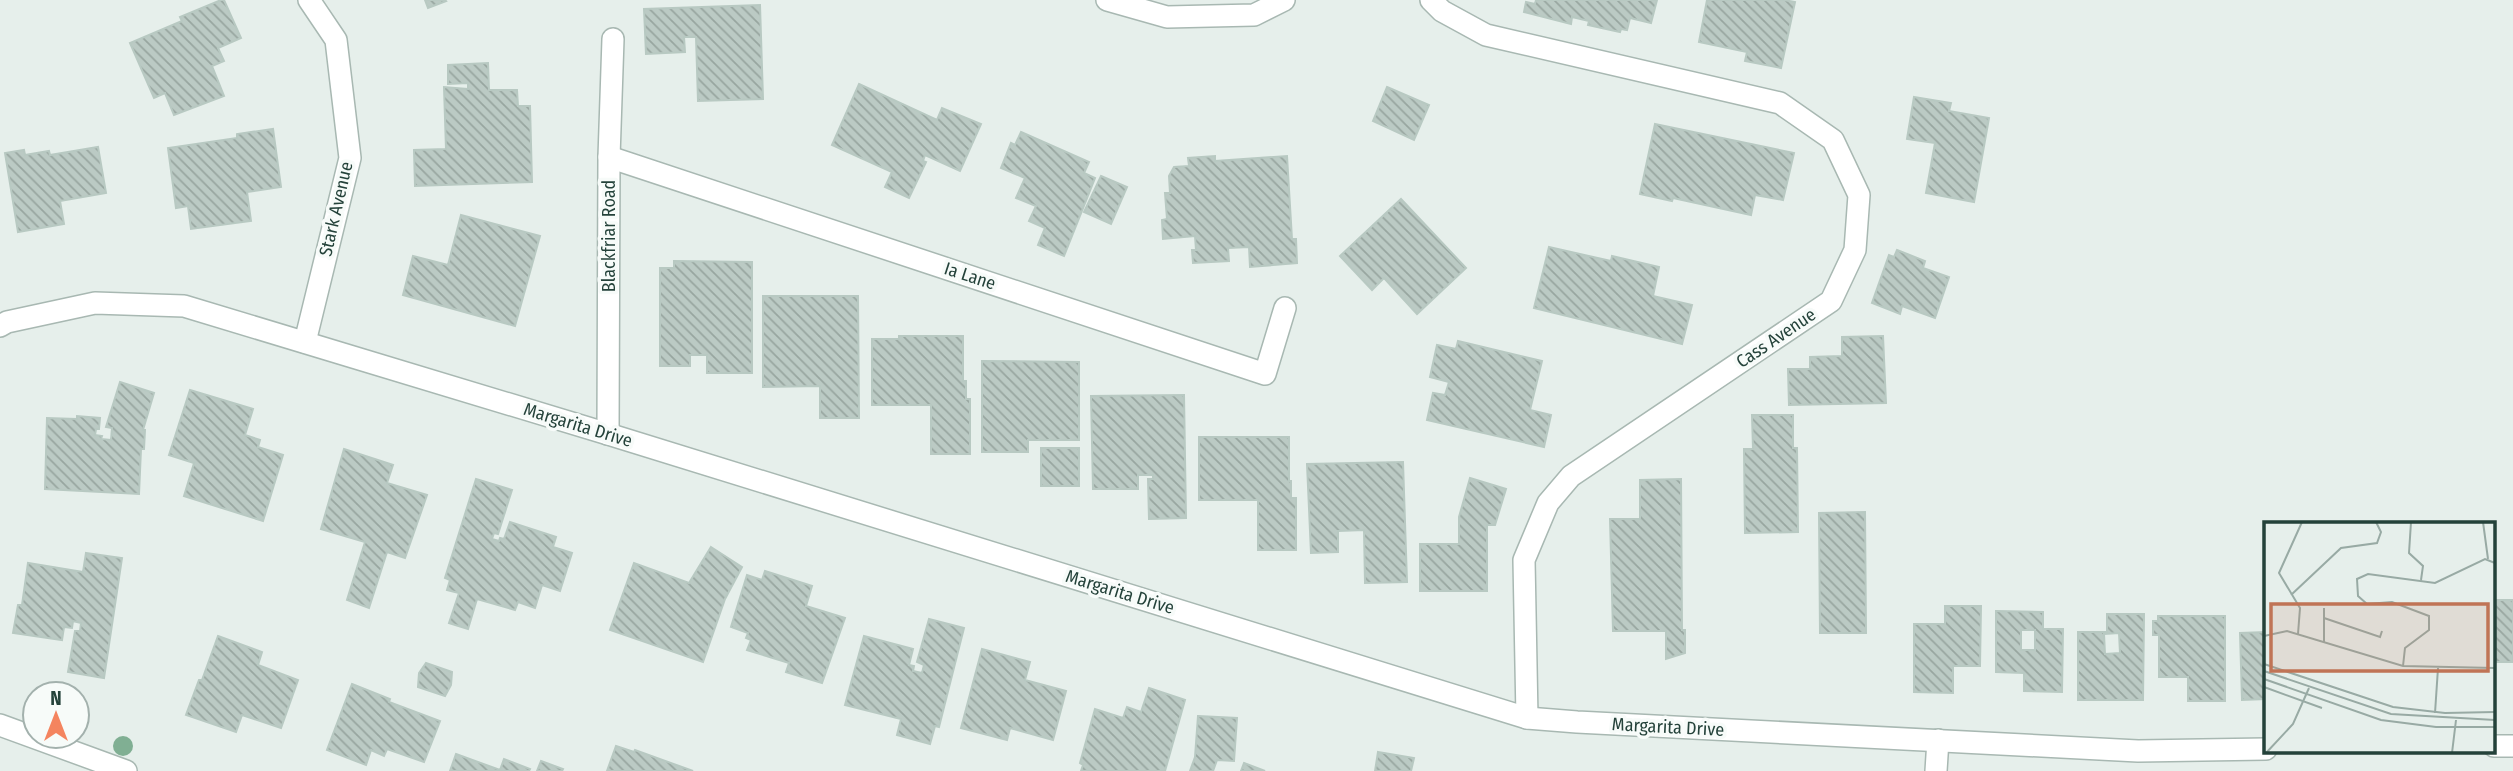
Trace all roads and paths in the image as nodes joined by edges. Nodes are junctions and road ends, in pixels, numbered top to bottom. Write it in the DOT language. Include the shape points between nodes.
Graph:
graph roads {
  1 [pos="309,0"];
  2 [pos="1107,0"];
  3 [pos="1284,0"];
  4 [pos="1431,0"];
  5 [pos="613,39"];
  6 [pos="609,157"];
  7 [pos="1285,308"];
  8 [pos="0,326"];
  9 [pos="305,342"];
  10 [pos="608,434"];
  11 [pos="1527,718"];
  12 [pos="0,725"];
  13 [pos="1938,740"];
  14 [pos="2264,749"];
  15 [pos="127,771"];
  16 [pos="1936,771"];
  1 -- 9 [label="street, Stark Avenue" via="336,40 349,158"];
  2 -- 3 [label="street" via="1167,17 1254,15"];
  4 -- 11 [label="street, Cass Avenue" via="1486,35 1780,103 1833,140 1859,195 1856,250 1831,301 1570,476 1548,503 1524,560"];
  5 -- 6 [label="street, Blackfriar Road"];
  6 -- 7 [label="street, Ia Lane" via="1265,374"];
  6 -- 10 [label="street, Blackfriar Road"];
  8 -- 9 [label="street, Margarita Drive" via="95,303 184,306"];
  9 -- 10 [label="street, Margarita Drive"];
  10 -- 11 [label="street, Margarita Drive"];
  11 -- 13 [label="street, Margarita Drive"];
  12 -- 15 [label="street"];
  13 -- 14 [label="street, Margarita Drive" via="2138,751"];
  13 -- 16 [label="street"];
}
